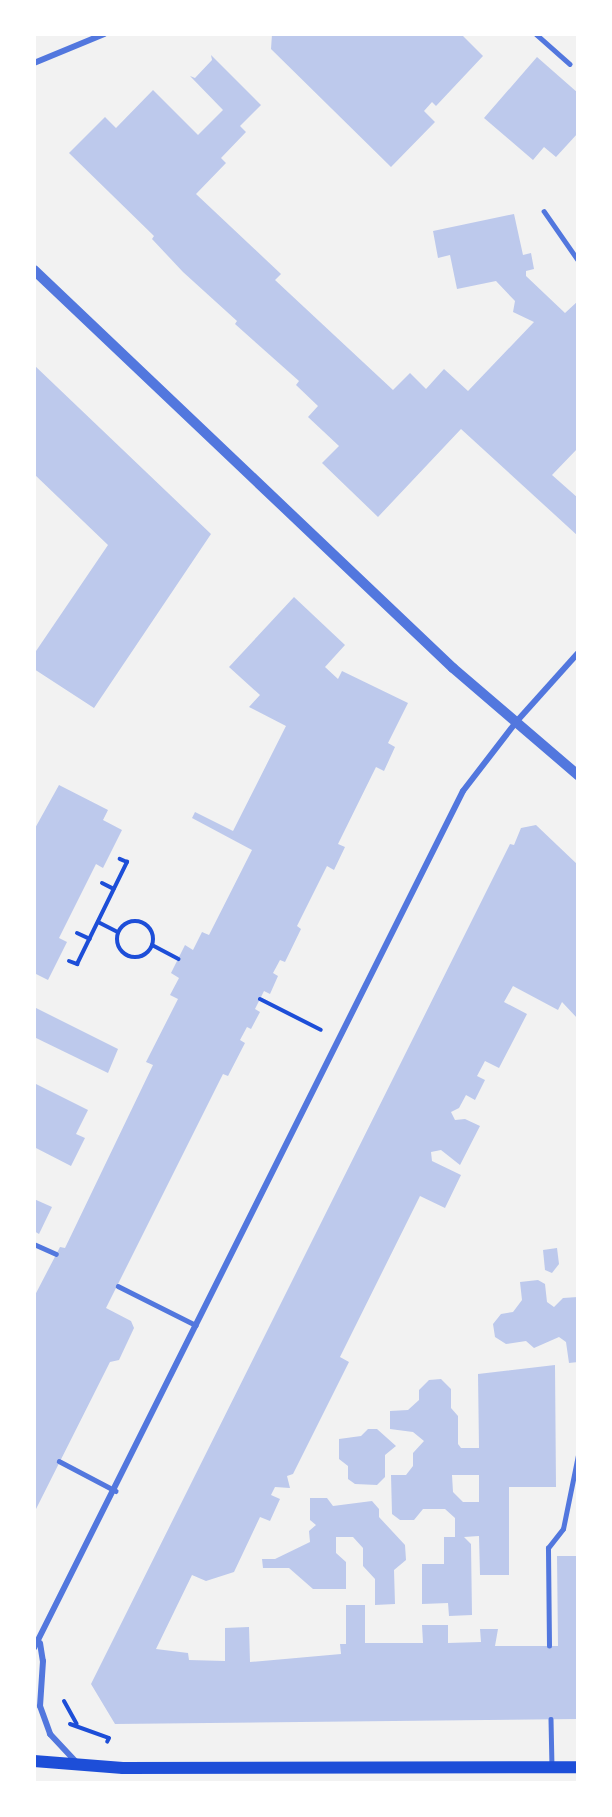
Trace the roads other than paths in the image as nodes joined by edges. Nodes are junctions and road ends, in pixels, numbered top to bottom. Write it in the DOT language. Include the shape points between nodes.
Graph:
graph roads {
  1 [pos="104,34"];
  2 [pos="536,34"];
  3 [pos="34,63"];
  4 [pos="570,64"];
  5 [pos="544,211"];
  6 [pos="578,260"];
  7 [pos="34,270"];
  8 [pos="578,653"];
  9 [pos="517,720"];
  10 [pos="578,775"];
  11 [pos="34,1244"];
  12 [pos="56,1254"];
  13 [pos="118,1286"];
  14 [pos="198,1326"];
  15 [pos="578,1455"];
  16 [pos="58,1461"];
  17 [pos="116,1491"];
  18 [pos="37,1646"];
  19 [pos="549,1646"];
  20 [pos="551,1719"];
  21 [pos="34,1761"];
  22 [pos="83,1767"];
  23 [pos="552,1767"];
  24 [pos="578,1767"];
  1 -- 3 [label="street"];
  2 -- 4 [label="lane"];
  5 -- 6 [label="lane"];
  7 -- 9 [label="street" via="445,661"];
  8 -- 9 [label="street"];
  9 -- 10 [label="street"];
  9 -- 14 [label="street" via="463,791"];
  11 -- 12 [label="lane"];
  13 -- 14 [label="lane"];
  14 -- 17 [label="street"];
  15 -- 19 [label="lane" via="563,1529 548,1548"];
  16 -- 17 [label="lane"];
  17 -- 18 [label="street"];
  18 -- 22 [label="street" via="43,1661 40,1706 45,1724 65,1754"];
  20 -- 23 [label="lane"];
  21 -- 22 [label="main road"];
  22 -- 23 [label="main road"];
  23 -- 24 [label="main road"];
}
